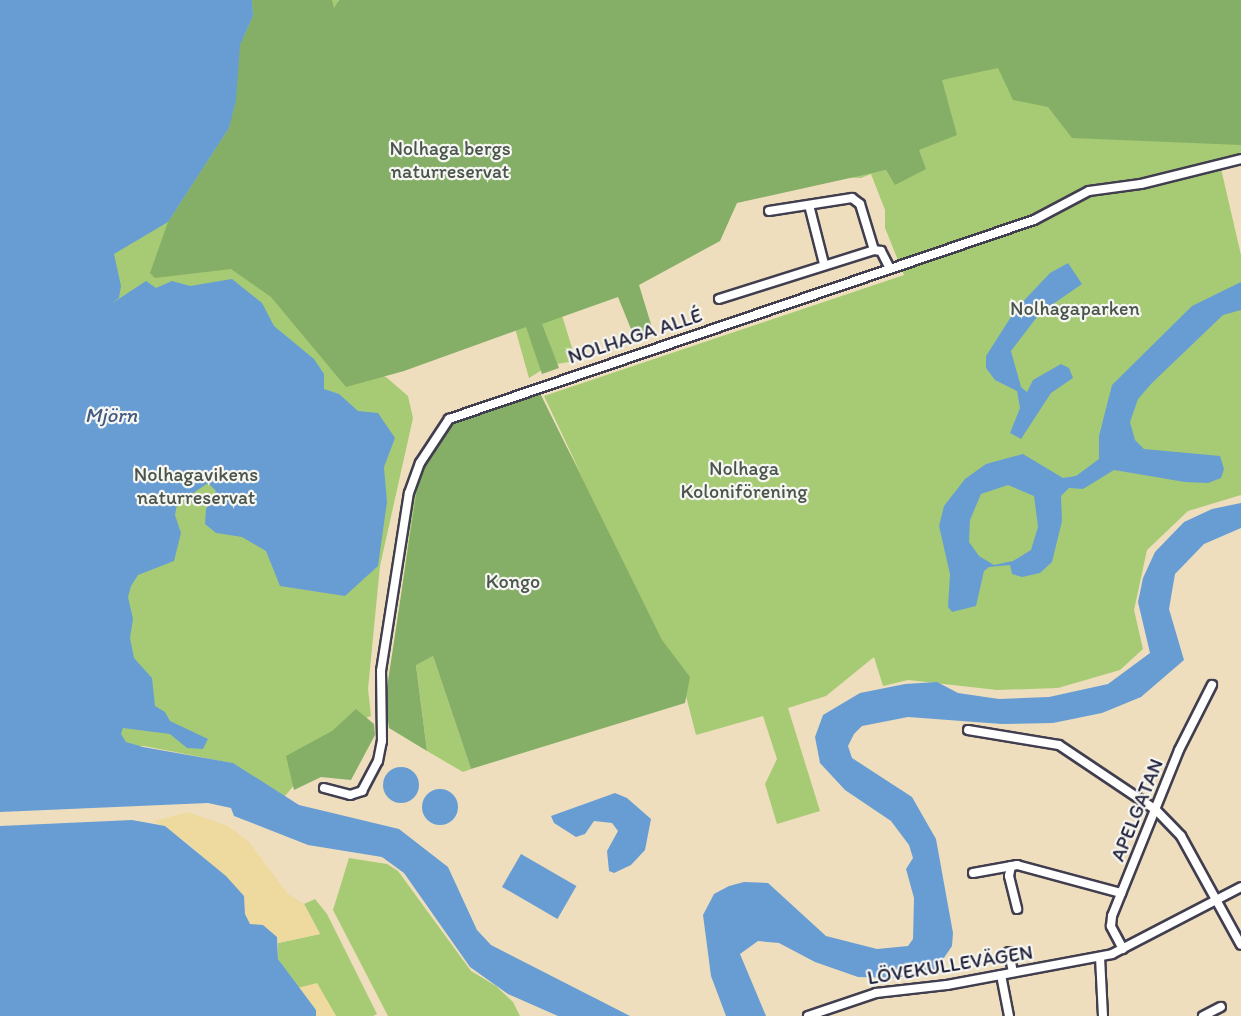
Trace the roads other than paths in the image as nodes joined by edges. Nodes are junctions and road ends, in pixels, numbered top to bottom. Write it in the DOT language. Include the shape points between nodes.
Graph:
graph roads {
  1 [pos="1241,159"];
  2 [pos="809,205"];
  3 [pos="769,211"];
  4 [pos="874,250"];
  5 [pos="825,264"];
  6 [pos="890,269"];
  7 [pos="719,299"];
  8 [pos="1212,685"];
  9 [pos="968,730"];
  10 [pos="324,788"];
  11 [pos="1156,810"];
  12 [pos="1011,866"];
  13 [pos="973,873"];
  14 [pos="1241,887"];
  15 [pos="1121,893"];
  16 [pos="1216,901"];
  17 [pos="1017,909"];
  18 [pos="1241,945"];
  19 [pos="1123,949"];
  20 [pos="1009,952"];
  21 [pos="1100,957"];
  22 [pos="1013,972"];
  23 [pos="1001,975"];
  24 [pos="1221,1007"];
  25 [pos="808,1016"];
  26 [pos="1009,1016"];
  27 [pos="1103,1016"];
  28 [pos="1203,1016"];
  1 -- 6 [label="street, NOLHAGA ALLÉ" via="1141,184 1089,191 1034,220"];
  2 -- 3 [label="street"];
  2 -- 4 [label="street" via="852,198 860,204"];
  2 -- 5 [label="street"];
  4 -- 5 [label="street"];
  4 -- 6 [label="street" via="881,251"];
  5 -- 7 [label="street"];
  6 -- 10 [label="street, NOLHAGA ALLÉ" via="449,419 420,463 409,493 381,671 382,741 378,760 362,792 350,795"];
  8 -- 11 [label="street, APELGATAN" via="1179,750"];
  9 -- 11 [label="street" via="1059,745"];
  11 -- 15 [label="street, APELGATAN"];
  11 -- 16 [label="street" via="1181,836"];
  12 -- 13 [label="street"];
  12 -- 15 [label="street"];
  12 -- 17 [label="street" via="1009,876"];
  14 -- 16 [label="street, LÖVEKULLEVÄGEN"];
  15 -- 19 [label="street, APELGATAN" via="1111,926"];
  16 -- 18 [label="street"];
  16 -- 19 [label="street, LÖVEKULLEVÄGEN"];
  19 -- 21 [label="street, LÖVEKULLEVÄGEN"];
  20 -- 22 [label="street"];
  21 -- 22 [label="street, LÖVEKULLEVÄGEN"];
  21 -- 27 [label="street"];
  22 -- 23 [label="street, LÖVEKULLEVÄGEN"];
  23 -- 25 [label="street, LÖVEKULLEVÄGEN" via="876,993"];
  23 -- 26 [label="street"];
  24 -- 28 [label="street"];
}
